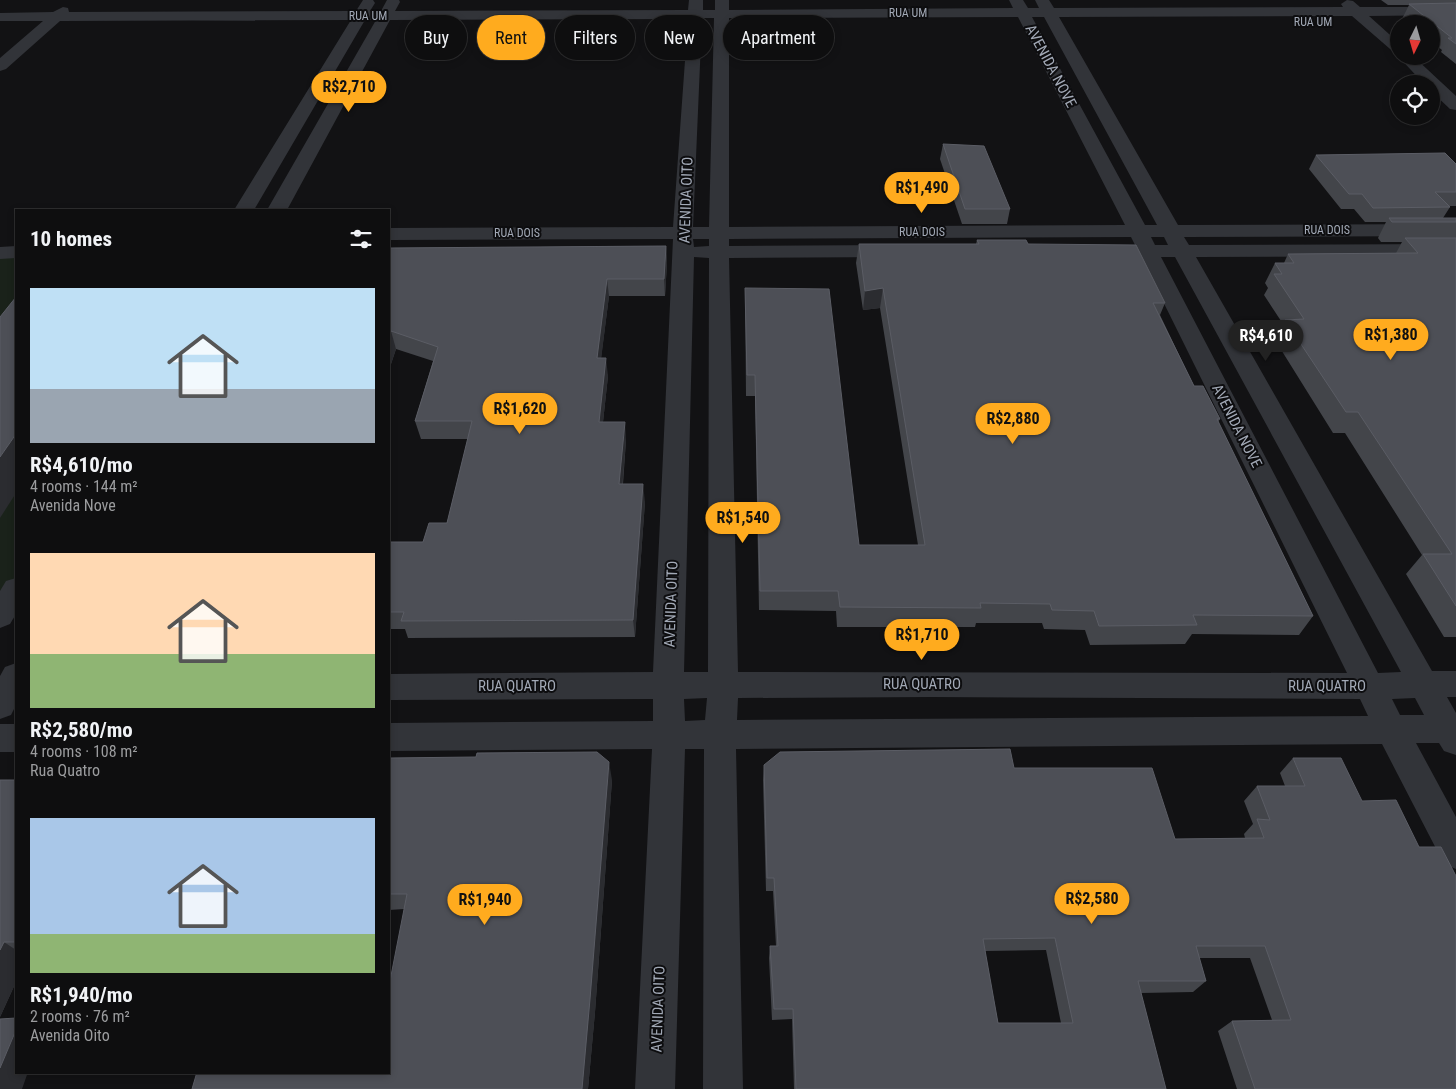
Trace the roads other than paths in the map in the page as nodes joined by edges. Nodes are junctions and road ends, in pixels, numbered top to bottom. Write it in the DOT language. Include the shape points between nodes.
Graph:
graph roads {
  1 [pos="47,0"];
  2 [pos="75,0"];
  3 [pos="370,0"];
  4 [pos="394,0"];
  5 [pos="1344,0"];
  6 [pos="1361,6"];
  7 [pos="1378,11"];
  8 [pos="1456,11"];
  9 [pos="709,12"];
  10 [pos="1035,12"];
  11 [pos="0,17"];
  12 [pos="358,19"];
  13 [pos="383,19"];
  14 [pos="53,20"];
  15 [pos="1390,21"];
  16 [pos="1368,22"];
  17 [pos="1456,22"];
  18 [pos="15,23"];
  19 [pos="1440,23"];
  20 [pos="1390,24"];
  21 [pos="1390,43"];
  22 [pos="1414,65"];
  23 [pos="0,66"];
  24 [pos="1456,105"];
  25 [pos="245,209"];
  26 [pos="278,209"];
  27 [pos="1456,230"];
  28 [pos="1171,231"];
  29 [pos="0,234"];
  30 [pos="15,234"];
  31 [pos="390,234"];
  32 [pos="1143,241"];
  33 [pos="684,242"];
  34 [pos="720,242"];
  35 [pos="1456,250"];
  36 [pos="919,251"];
  37 [pos="1088,251"];
  38 [pos="1183,251"];
  39 [pos="15,252"];
  40 [pos="390,252"];
  41 [pos="0,253"];
  42 [pos="15,591"];
  43 [pos="0,616"];
  44 [pos="1424,684"];
  45 [pos="1456,684"];
  46 [pos="668,685"];
  47 [pos="724,685"];
  48 [pos="1369,686"];
  49 [pos="390,687"];
  50 [pos="1391,729"];
  51 [pos="1453,733"];
  52 [pos="720,735"];
  53 [pos="669,736"];
  54 [pos="390,737"];
  55 [pos="0,738"];
  56 [pos="15,738"];
  57 [pos="1456,852"];
  58 [pos="655,1089"];
  59 [pos="723,1089"];
  1 -- 18 [label="street"];
  2 -- 14 [label="street"];
  3 -- 12 [label="street"];
  4 -- 13 [label="street"];
  5 -- 6 [label="street"];
  6 -- 7 [label="street"];
  6 -- 10 [label="street, RUA UM"];
  6 -- 16 [label="street"];
  7 -- 8 [label="street"];
  7 -- 15 [label="street"];
  9 -- 10 [label="street, RUA UM"];
  9 -- 13 [label="street, RUA UM"];
  9 -- 33 [label="street, AVENIDA OITO"];
  9 -- 34 [label="street"];
  10 -- 16 [label="street, RUA UM"];
  10 -- 28 [label="street, AVENIDA NOVE"];
  10 -- 32 [label="street, AVENIDA NOVE"];
  11 -- 18 [label="street, RUA UM"];
  12 -- 13 [label="street, RUA UM"];
  12 -- 14 [label="street, RUA UM"];
  12 -- 25 [label="street"];
  13 -- 26 [label="street"];
  14 -- 18 [label="street, RUA UM"];
  14 -- 23 [label="street"];
  16 -- 20 [label="street, RUA UM"];
  16 -- 21 [label="street"];
  17 -- 19 [label="street, RUA UM"];
  22 -- 24 [label="street"];
  27 -- 28 [label="street, RUA DOIS"];
  28 -- 32 [label="street, RUA DOIS"];
  28 -- 38 [label="street, AVENIDA NOVE"];
  29 -- 30 [label="street"];
  31 -- 33 [label="street, RUA DOIS"];
  32 -- 34 [label="street, RUA DOIS"];
  32 -- 37 [label="street, RUA DOIS"];
  32 -- 38 [label="street, RUA DOIS"];
  32 -- 48 [label="street, AVENIDA NOVE"];
  33 -- 34 [label="street, RUA DOIS"];
  33 -- 40 [label="street, RUA DOIS"];
  33 -- 46 [label="street, AVENIDA OITO"];
  34 -- 36 [label="street, RUA DOIS"];
  34 -- 47 [label="street"];
  35 -- 38 [label="street, RUA DOIS"];
  38 -- 44 [label="street, AVENIDA NOVE"];
  39 -- 41 [label="street"];
  42 -- 43 [label="street"];
  44 -- 45 [label="street, RUA QUATRO"];
  44 -- 48 [label="street, RUA QUATRO"];
  44 -- 51 [label="street, AVENIDA NOVE"];
  46 -- 47 [label="street, RUA QUATRO"];
  46 -- 49 [label="street, RUA QUATRO"];
  46 -- 53 [label="street, AVENIDA OITO"];
  47 -- 48 [label="street, RUA QUATRO"];
  47 -- 52 [label="street"];
  48 -- 50 [label="street, AVENIDA NOVE"];
  50 -- 51 [label="street"];
  50 -- 52 [label="street"];
  50 -- 57 [label="street, AVENIDA NOVE"];
  52 -- 53 [label="street"];
  52 -- 59 [label="street"];
  53 -- 54 [label="street"];
  53 -- 58 [label="street, AVENIDA OITO"];
  55 -- 56 [label="street"];
}
